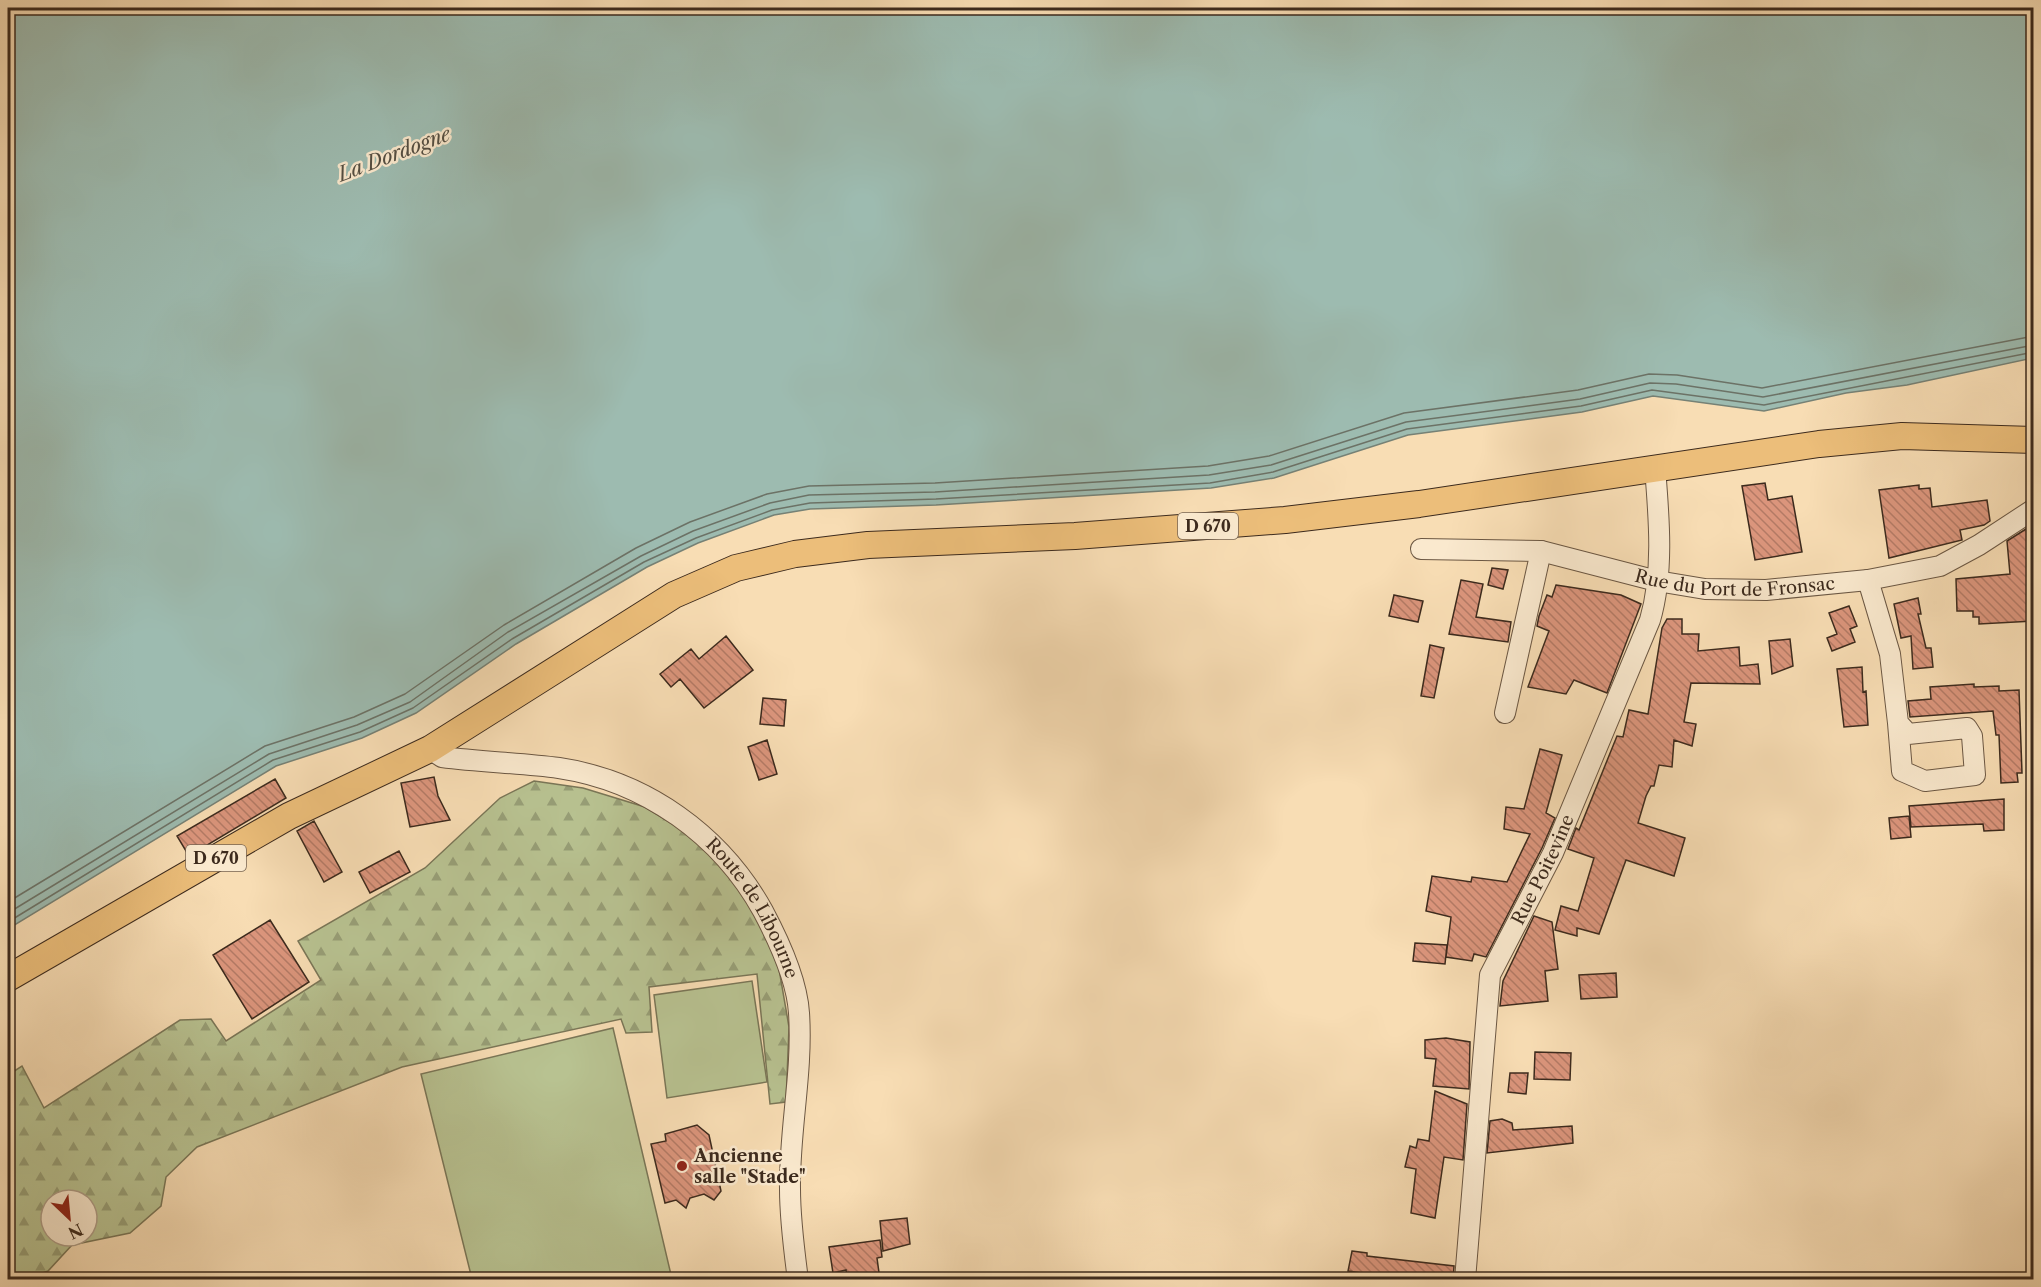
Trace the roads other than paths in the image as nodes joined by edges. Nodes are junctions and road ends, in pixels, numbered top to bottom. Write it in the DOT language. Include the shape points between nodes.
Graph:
graph roads {
  1 [pos="2034,440"];
  2 [pos="1654,468"];
  3 [pos="2034,508"];
  4 [pos="1421,549"];
  5 [pos="1541,551"];
  6 [pos="1868,580"];
  7 [pos="1657,581"];
  8 [pos="1505,713"];
  9 [pos="1898,723"];
  10 [pos="430,749"];
  11 [pos="8,978"];
  12 [pos="798,1280"];
  13 [pos="1465,1280"];
  1 -- 2 [label="main road, D 670" via="1902,436"];
  2 -- 7 [label="street, Rue Poitevine" via="1659,529"];
  2 -- 10 [label="main road, D 670" via="1285,520 1075,536 868,545 795,554 736,568 674,594"];
  3 -- 6 [label="street, Rue du Port de Fronsac" via="1980,545 1940,566"];
  4 -- 5 [label="street, Rue du Port de Fronsac"];
  5 -- 7 [label="street, Rue du Port de Fronsac"];
  5 -- 8 [label="street"];
  6 -- 7 [label="street, Rue du Port de Fronsac" via="1766,590 1705,589"];
  6 -- 9 [label="street" via="1890,654"];
  7 -- 13 [label="street, Rue Poitevine" via="1650,620 1553,853 1490,975"];
  9 -- 9 [label="street" via="1908,734 1967,728 1972,736 1975,775 1925,781 1902,771"];
  10 -- 11 [label="main road, D 670" via="289,816"];
  10 -- 12 [label="street, Route de Libourne" via="442,757 561,768 630,788 686,819 751,889 774,931 799,1011 790,1189"];
}
